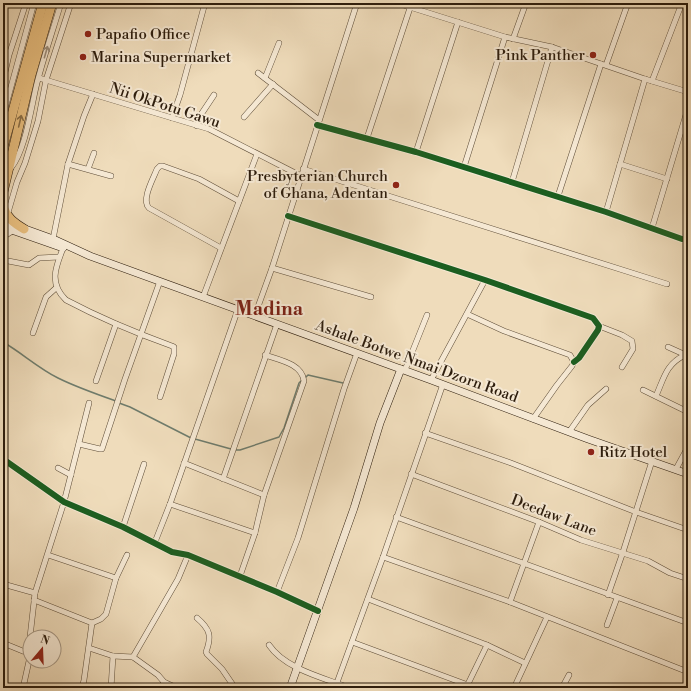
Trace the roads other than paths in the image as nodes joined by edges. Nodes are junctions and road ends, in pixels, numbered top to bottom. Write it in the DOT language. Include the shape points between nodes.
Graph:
graph roads {
  1 [pos="26,3"];
  2 [pos="34,3"];
  3 [pos="43,3"];
  4 [pos="52,3"];
  5 [pos="61,3"];
  6 [pos="71,3"];
  7 [pos="205,3"];
  8 [pos="357,3"];
  9 [pos="397,3"];
  10 [pos="526,3"];
  11 [pos="628,3"];
  12 [pos="682,3"];
  13 [pos="410,8"];
  14 [pos="458,22"];
  15 [pos="505,37"];
  16 [pos="513,39"];
  17 [pos="279,43"];
  18 [pos="552,47"];
  19 [pos="604,65"];
  20 [pos="20,68"];
  21 [pos="258,73"];
  22 [pos="39,78"];
  23 [pos="265,78"];
  24 [pos="645,79"];
  25 [pos="46,80"];
  26 [pos="3,81"];
  27 [pos="652,81"];
  28 [pos="273,84"];
  29 [pos="688,92"];
  30 [pos="93,94"];
  31 [pos="214,95"];
  32 [pos="688,108"];
  33 [pos="3,116"];
  34 [pos="244,117"];
  35 [pos="172,118"];
  36 [pos="318,122"];
  37 [pos="197,126"];
  38 [pos="368,138"];
  39 [pos="3,147"];
  40 [pos="416,152"];
  41 [pos="94,153"];
  42 [pos="257,154"];
  43 [pos="68,164"];
  44 [pos="620,164"];
  45 [pos="464,167"];
  46 [pos="88,169"];
  47 [pos="303,169"];
  48 [pos="8,173"];
  49 [pos="111,176"];
  50 [pos="301,176"];
  51 [pos="667,179"];
  52 [pos="512,182"];
  53 [pos="3,192"];
  54 [pos="558,196"];
  55 [pos="239,200"];
  56 [pos="3,207"];
  57 [pos="606,212"];
  58 [pos="288,216"];
  59 [pos="5,218"];
  60 [pos="3,227"];
  61 [pos="24,228"];
  62 [pos="652,228"];
  63 [pos="12,229"];
  64 [pos="3,237"];
  65 [pos="682,239"];
  66 [pos="53,240"];
  67 [pos="66,246"];
  68 [pos="221,248"];
  69 [pos="60,257"];
  70 [pos="3,261"];
  71 [pos="272,268"];
  72 [pos="484,280"];
  73 [pos="160,281"];
  74 [pos="667,284"];
  75 [pos="56,288"];
  76 [pos="203,296"];
  77 [pos="371,297"];
  78 [pos="238,309"];
  79 [pos="467,314"];
  80 [pos="255,315"];
  81 [pos="427,315"];
  82 [pos="116,324"];
  83 [pos="277,324"];
  84 [pos="599,326"];
  85 [pos="33,333"];
  86 [pos="141,335"];
  87 [pos="668,347"];
  88 [pos="357,353"];
  89 [pos="265,354"];
  90 [pos="686,356"];
  91 [pos="574,362"];
  92 [pos="622,367"];
  93 [pos="403,370"];
  94 [pos="431,380"];
  95 [pos="96,381"];
  96 [pos="443,384"];
  97 [pos="606,389"];
  98 [pos="643,390"];
  99 [pos="656,396"];
  100 [pos="160,397"];
  101 [pos="89,403"];
  102 [pos="688,412"];
  103 [pos="533,418"];
  104 [pos="569,432"];
  105 [pos="426,433"];
  106 [pos="79,444"];
  107 [pos="688,447"];
  108 [pos="3,460"];
  109 [pos="652,461"];
  110 [pos="184,463"];
  111 [pos="144,464"];
  112 [pos="58,468"];
  113 [pos="676,469"];
  114 [pos="411,474"];
  115 [pos="688,474"];
  116 [pos="71,475"];
  117 [pos="223,479"];
  118 [pos="264,495"];
  119 [pos="64,502"];
  120 [pos="170,504"];
  121 [pos="636,512"];
  122 [pos="396,517"];
  123 [pos="539,522"];
  124 [pos="123,527"];
  125 [pos="688,530"];
  126 [pos="255,532"];
  127 [pos="155,542"];
  128 [pos="623,552"];
  129 [pos="48,554"];
  130 [pos="128,555"];
  131 [pos="188,555"];
  132 [pos="383,557"];
  133 [pos="525,564"];
  134 [pos="240,576"];
  135 [pos="116,578"];
  136 [pos="688,579"];
  137 [pos="3,584"];
  138 [pos="277,592"];
  139 [pos="35,593"];
  140 [pos="608,595"];
  141 [pos="617,598"];
  142 [pos="368,599"];
  143 [pos="34,600"];
  144 [pos="510,602"];
  145 [pos="318,611"];
  146 [pos="547,617"];
  147 [pos="197,618"];
  148 [pos="92,622"];
  149 [pos="688,623"];
  150 [pos="607,625"];
  151 [pos="31,629"];
  152 [pos="3,642"];
  153 [pos="352,642"];
  154 [pos="269,645"];
  155 [pos="487,645"];
  156 [pos="89,648"];
  157 [pos="22,650"];
  158 [pos="114,656"];
  159 [pos="133,657"];
  160 [pos="525,663"];
  161 [pos="297,668"];
  162 [pos="27,669"];
  163 [pos="688,672"];
  164 [pos="569,675"];
  165 [pos="164,682"];
  166 [pos="336,686"];
  167 [pos="467,686"];
  168 [pos="23,688"];
  169 [pos="82,688"];
  170 [pos="111,688"];
  171 [pos="161,688"];
  172 [pos="178,688"];
  173 [pos="235,688"];
  174 [pos="290,688"];
  175 [pos="350,688"];
  176 [pos="514,688"];
  177 [pos="562,688"];
  1 -- 26 [label="street"];
  2 -- 20 [label="street"];
  3 -- 20 [label="highway"];
  48 -- 4 [label="highway, one-way" via="31,75"];
  22 -- 5 [label="street, one-way"];
  6 -- 25 [label="street"];
  7 -- 35 [label="street"];
  8 -- 36 [label="street"];
  9 -- 13 [label="street"];
  10 -- 16 [label="street"];
  11 -- 19 [label="street"];
  12 -- 27 [label="street"];
  13 -- 14 [label="street"];
  13 -- 38 [label="street"];
  14 -- 15 [label="street"];
  14 -- 40 [label="street"];
  15 -- 16 [label="street"];
  15 -- 45 [label="street"];
  16 -- 18 [label="street"];
  17 -- 23 [label="street"];
  18 -- 19 [label="street"];
  18 -- 52 [label="street"];
  19 -- 24 [label="street"];
  19 -- 54 [label="street"];
  20 -- 33 [label="street"];
  20 -- 39 [label="highway"];
  21 -- 23 [label="street"];
  22 -- 25 [label="street, Nii OkPotu Gawu"];
  22 -- 48 [label="street" via="17,159"];
  23 -- 28 [label="street"];
  24 -- 27 [label="street"];
  24 -- 44 [label="street"];
  25 -- 30 [label="street, Nii OkPotu Gawu"];
  25 -- 59 [label="street" via="33,139"];
  27 -- 29 [label="street"];
  28 -- 34 [label="street"];
  28 -- 36 [label="street"];
  30 -- 35 [label="street, Nii OkPotu Gawu"];
  30 -- 43 [label="street"];
  31 -- 37 [label="street"];
  32 -- 51 [label="street"];
  35 -- 37 [label="street, Nii OkPotu Gawu"];
  36 -- 38 [label="street"];
  36 -- 47 [label="street"];
  37 -- 42 [label="street, Nii OkPotu Gawu"];
  38 -- 40 [label="street"];
  40 -- 45 [label="street"];
  41 -- 46 [label="street"];
  42 -- 50 [label="street, Nii OkPotu Gawu"];
  42 -- 55 [label="street"];
  43 -- 46 [label="street"];
  43 -- 66 [label="street"];
  44 -- 51 [label="street"];
  44 -- 57 [label="street"];
  45 -- 52 [label="street"];
  46 -- 49 [label="street"];
  47 -- 50 [label="street"];
  47 -- 74 [label="street"];
  48 -- 53 [label="highway"];
  50 -- 58 [label="street"];
  51 -- 62 [label="street"];
  52 -- 54 [label="street"];
  54 -- 57 [label="street"];
  55 -- 68 [label="street"];
  55 -- 68 [label="street" via="199,179 163,166 157,169 146,197 148,208"];
  56 -- 59 [label="highway"];
  57 -- 62 [label="street"];
  58 -- 71 [label="street"];
  58 -- 72 [label="street"];
  59 -- 61 [label="highway"];
  60 -- 63 [label="main road"];
  61 -- 66 [label="main road"];
  62 -- 65 [label="street"];
  63 -- 64 [label="street"];
  63 -- 67 [label="main road"];
  66 -- 67 [label="main road"];
  67 -- 69 [label="street"];
  67 -- 73 [label="main road, Ashale Botwe Nmai Dzorn Road"];
  68 -- 76 [label="street"];
  69 -- 70 [label="street" via="39,258 29,265"];
  69 -- 75 [label="street" via="56,268"];
  71 -- 77 [label="street"];
  71 -- 80 [label="street"];
  72 -- 79 [label="street"];
  72 -- 84 [label="street" via="593,318"];
  73 -- 76 [label="main road, Ashale Botwe Nmai Dzorn Road"];
  73 -- 86 [label="street"];
  75 -- 82 [label="street" via="66,300"];
  75 -- 85 [label="street" via="46,298"];
  76 -- 78 [label="main road, Ashale Botwe Nmai Dzorn Road"];
  78 -- 80 [label="main road, Ashale Botwe Nmai Dzorn Road"];
  78 -- 110 [label="street"];
  79 -- 91 [label="street" via="504,331 570,355"];
  79 -- 94 [label="street"];
  80 -- 83 [label="main road, Ashale Botwe Nmai Dzorn Road"];
  81 -- 93 [label="street"];
  82 -- 86 [label="street"];
  82 -- 95 [label="street"];
  83 -- 88 [label="main road, Ashale Botwe Nmai Dzorn Road"];
  83 -- 89 [label="street"];
  84 -- 91 [label="street"];
  84 -- 92 [label="street" via="632,341 633,349"];
  86 -- 100 [label="street" via="174,348"];
  86 -- 106 [label="street" via="102,448 100,450"];
  87 -- 90 [label="street"];
  88 -- 93 [label="main road, Ashale Botwe Nmai Dzorn Road"];
  88 -- 138 [label="street" via="298,538"];
  89 -- 117 [label="street"];
  89 -- 118 [label="street" via="295,366 300,370 304,381"];
  90 -- 99 [label="street" via="675,359 669,365"];
  91 -- 103 [label="street"];
  93 -- 94 [label="main road, Ashale Botwe Nmai Dzorn Road"];
  93 -- 145 [label="main road" via="380,423"];
  94 -- 96 [label="main road, Ashale Botwe Nmai Dzorn Road"];
  96 -- 103 [label="main road, Ashale Botwe Nmai Dzorn Road"];
  96 -- 105 [label="street"];
  97 -- 104 [label="street" via="588,405"];
  98 -- 99 [label="street"];
  99 -- 102 [label="street"];
  101 -- 106 [label="street"];
  103 -- 104 [label="main road, Ashale Botwe Nmai Dzorn Road"];
  104 -- 109 [label="main road, Ashale Botwe Nmai Dzorn Road"];
  105 -- 114 [label="street"];
  105 -- 121 [label="street"];
  106 -- 116 [label="street"];
  107 -- 113 [label="street"];
  108 -- 119 [label="street"];
  109 -- 113 [label="main road, Ashale Botwe Nmai Dzorn Road"];
  109 -- 121 [label="street"];
  110 -- 117 [label="street"];
  110 -- 120 [label="street"];
  111 -- 124 [label="street"];
  112 -- 116 [label="street"];
  113 -- 115 [label="main road, Ashale Botwe Nmai Dzorn Road"];
  114 -- 122 [label="street"];
  114 -- 123 [label="street, Deedaw Lane"];
  116 -- 119 [label="street"];
  117 -- 118 [label="street"];
  118 -- 126 [label="street"];
  119 -- 124 [label="street"];
  119 -- 129 [label="street"];
  120 -- 126 [label="street"];
  120 -- 127 [label="street"];
  121 -- 125 [label="street"];
  121 -- 128 [label="street"];
  122 -- 132 [label="street"];
  122 -- 133 [label="street"];
  123 -- 128 [label="street, Deedaw Lane" via="581,540"];
  123 -- 133 [label="street"];
  124 -- 127 [label="street"];
  126 -- 134 [label="street"];
  127 -- 131 [label="street" via="172,552"];
  128 -- 136 [label="street, Deedaw Lane"];
  128 -- 140 [label="street"];
  129 -- 135 [label="street"];
  129 -- 139 [label="street"];
  130 -- 135 [label="street"];
  131 -- 134 [label="street"];
  131 -- 159 [label="street" via="178,579"];
  132 -- 142 [label="street"];
  132 -- 144 [label="street"];
  133 -- 140 [label="street"];
  133 -- 144 [label="street"];
  134 -- 138 [label="street"];
  135 -- 148 [label="street" via="106,614"];
  137 -- 139 [label="street"];
  138 -- 145 [label="street"];
  139 -- 143 [label="street"];
  140 -- 141 [label="street"];
  141 -- 149 [label="street"];
  141 -- 150 [label="street"];
  142 -- 153 [label="street"];
  142 -- 155 [label="street"];
  143 -- 148 [label="street"];
  143 -- 151 [label="street"];
  144 -- 146 [label="street"];
  145 -- 161 [label="main road"];
  146 -- 160 [label="street"];
  146 -- 163 [label="street"];
  147 -- 173 [label="street" via="205,624 209,632 207,654 222,669"];
  148 -- 156 [label="street"];
  152 -- 157 [label="street"];
  153 -- 166 [label="street"];
  153 -- 167 [label="street"];
  154 -- 161 [label="street" via="274,653"];
  155 -- 160 [label="street"];
  155 -- 167 [label="street"];
  156 -- 158 [label="street"];
  156 -- 169 [label="street"];
  158 -- 159 [label="street"];
  158 -- 170 [label="street"];
  159 -- 165 [label="street"];
  160 -- 176 [label="street"];
  161 -- 166 [label="street"];
  161 -- 174 [label="main road"];
  162 -- 168 [label="street"];
  164 -- 177 [label="street"];
  165 -- 171 [label="street"];
  165 -- 172 [label="street"];
  166 -- 175 [label="street"];
}
